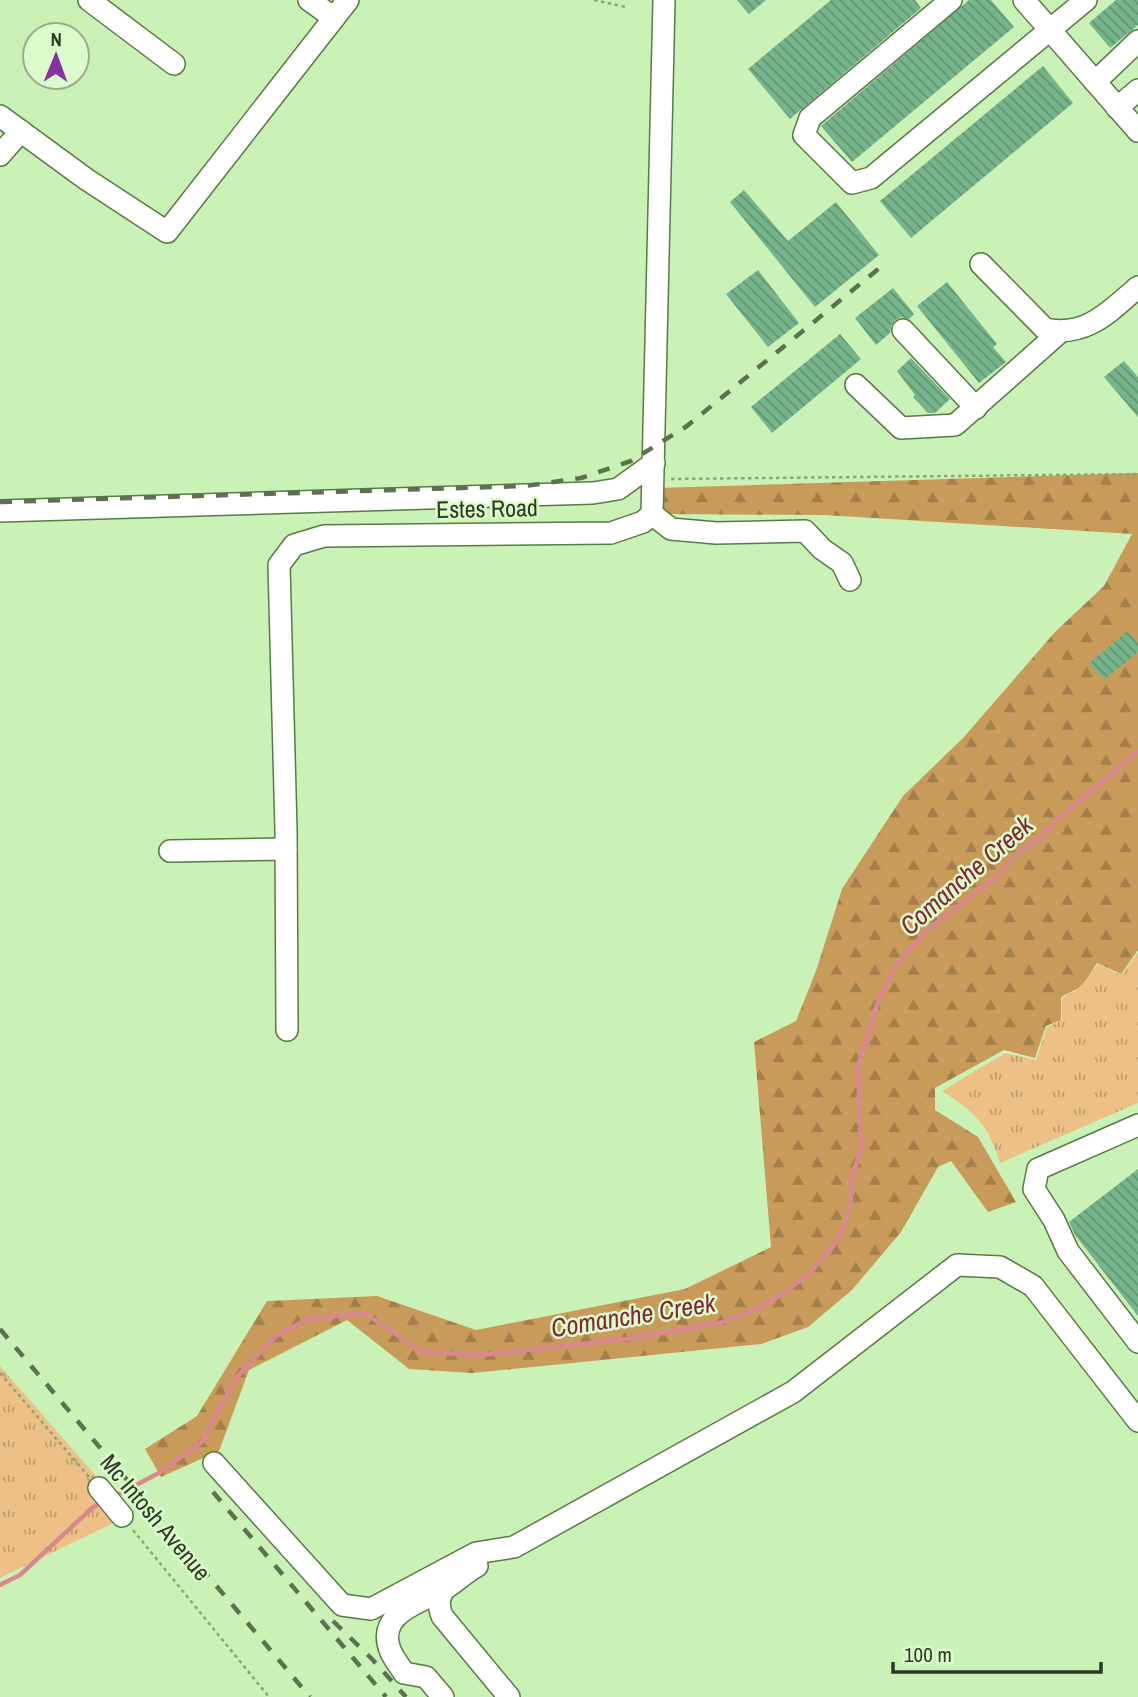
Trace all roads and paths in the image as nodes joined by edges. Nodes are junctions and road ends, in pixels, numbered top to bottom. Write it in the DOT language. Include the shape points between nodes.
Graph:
graph roads {
  1 [pos="89,0"];
  2 [pos="309,0"];
  3 [pos="348,0"];
  4 [pos="594,0"];
  5 [pos="664,0"];
  6 [pos="951,0"];
  7 [pos="1024,0"];
  8 [pos="1086,0"];
  9 [pos="625,7"];
  10 [pos="334,18"];
  11 [pos="1051,31"];
  12 [pos="1138,41"];
  13 [pos="174,64"];
  14 [pos="1095,82"];
  15 [pos="1138,90"];
  16 [pos="1118,108"];
  17 [pos="0,116"];
  18 [pos="21,131"];
  19 [pos="1138,131"];
  20 [pos="0,155"];
  21 [pos="981,264"];
  22 [pos="1138,287"];
  23 [pos="903,330"];
  24 [pos="1060,332"];
  25 [pos="856,384"];
  26 [pos="976,408"];
  27 [pos="654,472"];
  28 [pos="1138,474"];
  29 [pos="0,511"];
  30 [pos="652,514"];
  31 [pos="850,580"];
  32 [pos="286,849"];
  33 [pos="170,851"];
  34 [pos="287,1030"];
  35 [pos="1138,1125"];
  36 [pos="1138,1342"];
  37 [pos="0,1373"];
  38 [pos="1138,1421"];
  39 [pos="214,1463"];
  40 [pos="99,1488"];
  41 [pos="122,1516"];
  42 [pos="513,1547"];
  43 [pos="445,1588"];
  44 [pos="269,1697"];
  45 [pos="443,1697"];
  46 [pos="509,1697"];
  1 -- 13 [label="street"];
  2 -- 10 [label="street"];
  3 -- 10 [label="street"];
  4 -- 9 [label="path"];
  5 -- 27 [label="street"];
  6 -- 11 [label="street" via="810,118 804,135 852,183 871,178"];
  7 -- 11 [label="street"];
  8 -- 11 [label="street"];
  10 -- 18 [label="street" via="167,232"];
  11 -- 14 [label="street"];
  12 -- 14 [label="street"];
  14 -- 16 [label="street"];
  15 -- 16 [label="street"];
  16 -- 19 [label="street"];
  17 -- 18 [label="street"];
  18 -- 20 [label="street"];
  21 -- 24 [label="street" via="1045,329"];
  22 -- 24 [label="street" via="1097,323"];
  23 -- 26 [label="street"];
  24 -- 26 [label="street"];
  25 -- 26 [label="street" via="901,428 955,425"];
  27 -- 28 [label="path"];
  27 -- 29 [label="street" via="618,489 593,493"];
  27 -- 30 [label="street"];
  30 -- 31 [label="street" via="671,529 805,531 842,563"];
  30 -- 32 [label="street, Estes Road" via="611,533 324,536 294,545 279,565"];
  32 -- 33 [label="street"];
  32 -- 34 [label="street, Estes Road"];
  35 -- 36 [label="street" via="1038,1169 1034,1189 1068,1251"];
  37 -- 40 [label="path, Mc Intosh Avenue"];
  38 -- 42 [label="street" via="1033,1286 1000,1267 957,1265 793,1391"];
  39 -- 42 [label="street" via="342,1605 371,1609 476,1553"];
  40 -- 41 [label="street, Mc Intosh Avenue"];
  41 -- 44 [label="path, Mc Intosh Avenue"];
  42 -- 43 [label="street"];
  43 -- 45 [label="street" via="405,1607 389,1633 390,1649 404,1674 426,1677"];
  43 -- 46 [label="street" via="440,1596 442,1616"];
}
